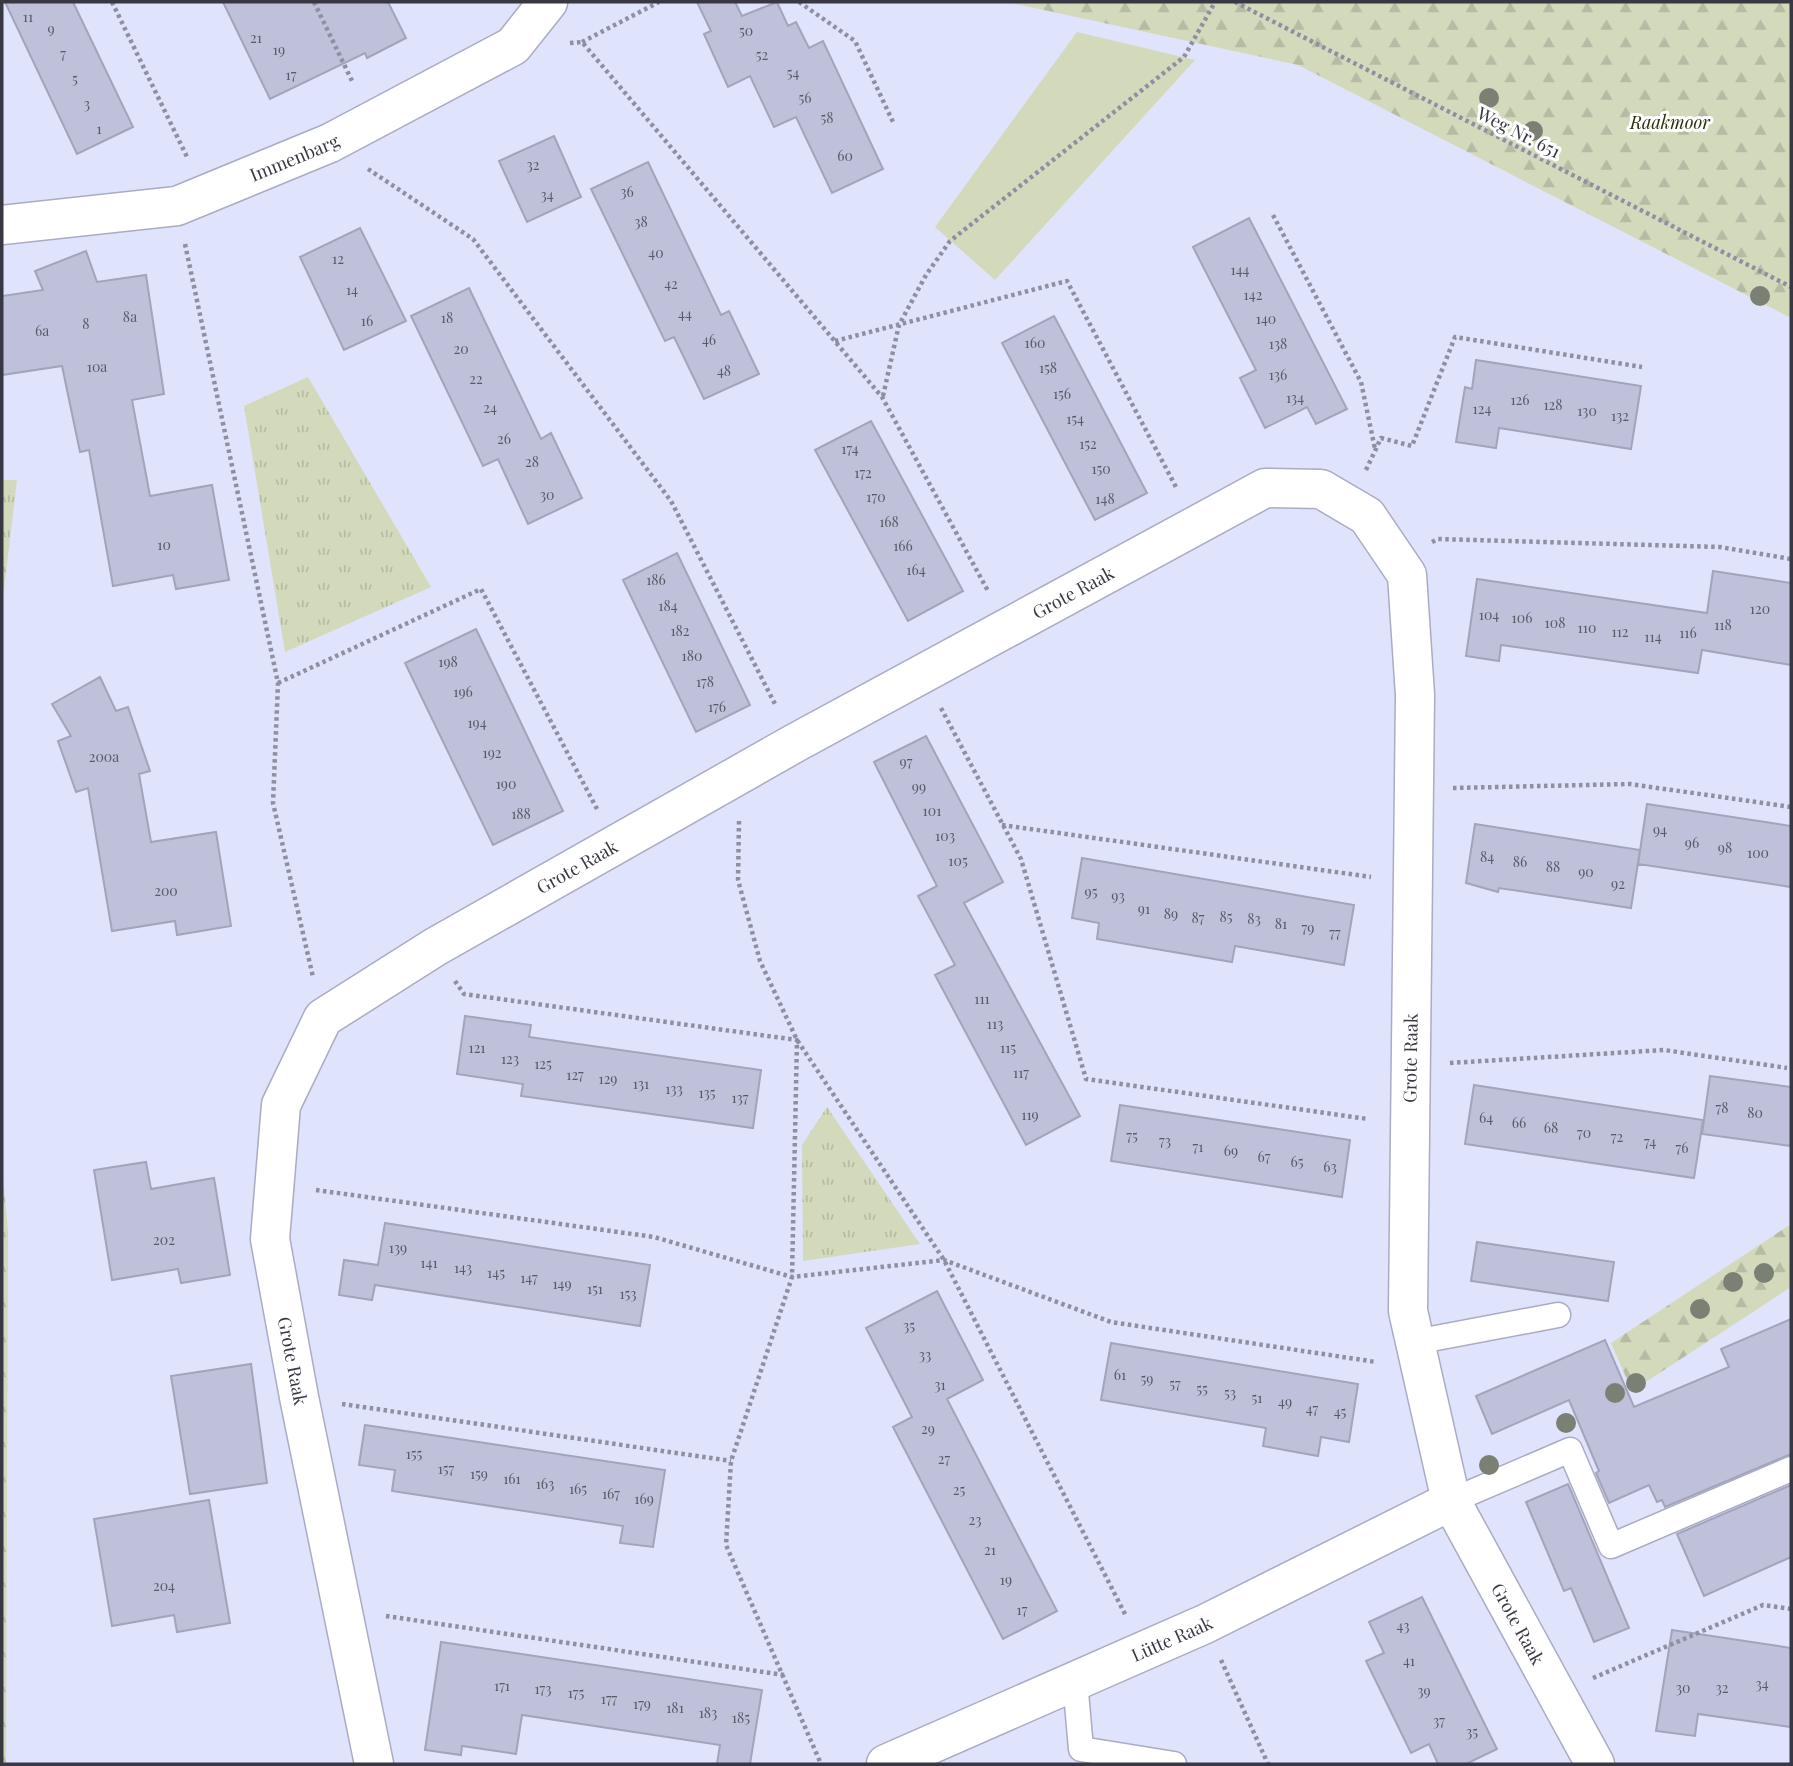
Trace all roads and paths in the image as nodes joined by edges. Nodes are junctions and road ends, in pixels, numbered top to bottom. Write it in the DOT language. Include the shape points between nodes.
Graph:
graph roads {
  1 [pos="112,2"];
  2 [pos="314,2"];
  3 [pos="548,2"];
  4 [pos="659,2"];
  5 [pos="799,2"];
  6 [pos="1215,2"];
  7 [pos="1235,2"];
  8 [pos="582,42"];
  9 [pos="513,46"];
  10 [pos="371,122"];
  11 [pos="893,122"];
  12 [pos="330,143"];
  13 [pos="191,200"];
  14 [pos="1273,215"];
  15 [pos="2,225"];
  16 [pos="1791,287"];
  17 [pos="900,325"];
  18 [pos="835,341"];
  19 [pos="1642,367"];
  20 [pos="882,397"];
  21 [pos="1376,450"];
  22 [pos="1350,506"];
  23 [pos="1196,525"];
  24 [pos="1396,559"];
  25 [pos="1791,559"];
  26 [pos="1008,626"];
  27 [pos="923,674"];
  28 [pos="278,683"];
  29 [pos="795,743"];
  30 [pos="747,771"];
  31 [pos="1414,790"];
  32 [pos="1791,807"];
  33 [pos="1001,824"];
  34 [pos="616,844"];
  35 [pos="1413,883"];
  36 [pos="435,947"];
  37 [pos="323,1018"];
  38 [pos="797,1040"];
  39 [pos="1411,1066"];
  40 [pos="1787,1068"];
  41 [pos="1409,1125"];
  42 [pos="274,1185"];
  43 [pos="944,1260"];
  44 [pos="792,1277"];
  45 [pos="1558,1315"];
  46 [pos="1418,1355"];
  47 [pos="299,1397"];
  48 [pos="731,1461"];
  49 [pos="1791,1469"];
  50 [pos="1451,1501"];
  51 [pos="1791,1609"];
  52 [pos="343,1610"];
  53 [pos="1205,1624"];
  54 [pos="1144,1651"];
  55 [pos="784,1675"];
  56 [pos="1075,1681"];
  57 [pos="1557,1693"];
  58 [pos="374,1764"];
  59 [pos="821,1764"];
  60 [pos="886,1764"];
  61 [pos="1174,1764"];
  62 [pos="1268,1764"];
  63 [pos="1595,1764"];
  1 -- 13 [label="path"];
  2 -- 10 [label="path"];
  3 -- 9 [label="street, Immenbarg"];
  4 -- 8 [label="path"];
  5 -- 11 [label="path" via="855,41"];
  6 -- 17 [label="path" via="1184,57 950,241"];
  7 -- 16 [label="path, Weg Nr. 651"];
  8 -- 9 [label="path"];
  8 -- 18 [label="path"];
  9 -- 10 [label="street, Immenbarg"];
  10 -- 12 [label="street, Immenbarg"];
  12 -- 13 [label="street, Immenbarg"];
  12 -- 29 [label="path" via="473,239 671,500"];
  13 -- 15 [label="street, Immenbarg"];
  13 -- 28 [label="path"];
  14 -- 21 [label="path" via="1361,382"];
  17 -- 18 [label="path"];
  17 -- 20 [label="path"];
  17 -- 23 [label="path" via="1067,281"];
  18 -- 20 [label="path"];
  19 -- 21 [label="path" via="1455,337 1412,446 1381,438"];
  20 -- 26 [label="path"];
  21 -- 22 [label="path"];
  22 -- 23 [label="street, Grote Raak" via="1321,489 1265,488"];
  22 -- 24 [label="street, Grote Raak" via="1367,516"];
  23 -- 26 [label="street, Grote Raak"];
  24 -- 25 [label="path" via="1438,539 1720,548"];
  24 -- 31 [label="street, Grote Raak" via="1408,575 1415,695"];
  26 -- 27 [label="street, Grote Raak"];
  27 -- 29 [label="street, Grote Raak"];
  27 -- 33 [label="path"];
  28 -- 34 [label="path" via="481,589"];
  28 -- 37 [label="path" via="273,803"];
  29 -- 30 [label="street, Grote Raak"];
  30 -- 34 [label="street, Grote Raak"];
  30 -- 38 [label="path" via="739,809 738,880 760,961"];
  31 -- 32 [label="path" via="1630,783"];
  31 -- 35 [label="street, Grote Raak"];
  33 -- 35 [label="path"];
  33 -- 41 [label="path" via="1021,859 1086,1079"];
  34 -- 36 [label="street, Grote Raak"];
  35 -- 39 [label="street, Grote Raak"];
  36 -- 37 [label="street, Grote Raak"];
  36 -- 38 [label="path" via="464,994"];
  37 -- 42 [label="street, Grote Raak" via="281,1105"];
  38 -- 43 [label="path"];
  38 -- 44 [label="path"];
  39 -- 40 [label="path" via="1664,1050"];
  39 -- 41 [label="street, Grote Raak"];
  41 -- 46 [label="street, Grote Raak" via="1408,1311"];
  42 -- 44 [label="path" via="654,1237"];
  42 -- 47 [label="street, Grote Raak" via="270,1239"];
  43 -- 44 [label="path"];
  43 -- 46 [label="path" via="1111,1322"];
  43 -- 54 [label="path"];
  44 -- 48 [label="path"];
  45 -- 46 [label="lane"];
  46 -- 50 [label="street, Grote Raak"];
  47 -- 48 [label="path"];
  47 -- 52 [label="street, Grote Raak"];
  48 -- 55 [label="path" via="726,1545"];
  49 -- 50 [label="lane" via="1611,1546 1570,1450"];
  50 -- 53 [label="street, Lütte Raak"];
  50 -- 57 [label="street, Grote Raak"];
  51 -- 57 [label="path" via="1763,1605"];
  52 -- 55 [label="path"];
  52 -- 58 [label="street, Grote Raak"];
  53 -- 54 [label="street, Lütte Raak"];
  53 -- 62 [label="path"];
  54 -- 56 [label="street, Lütte Raak"];
  55 -- 59 [label="path"];
  56 -- 60 [label="street, Lütte Raak"];
  56 -- 61 [label="lane" via="1081,1749"];
  57 -- 63 [label="street, Grote Raak"];
}
